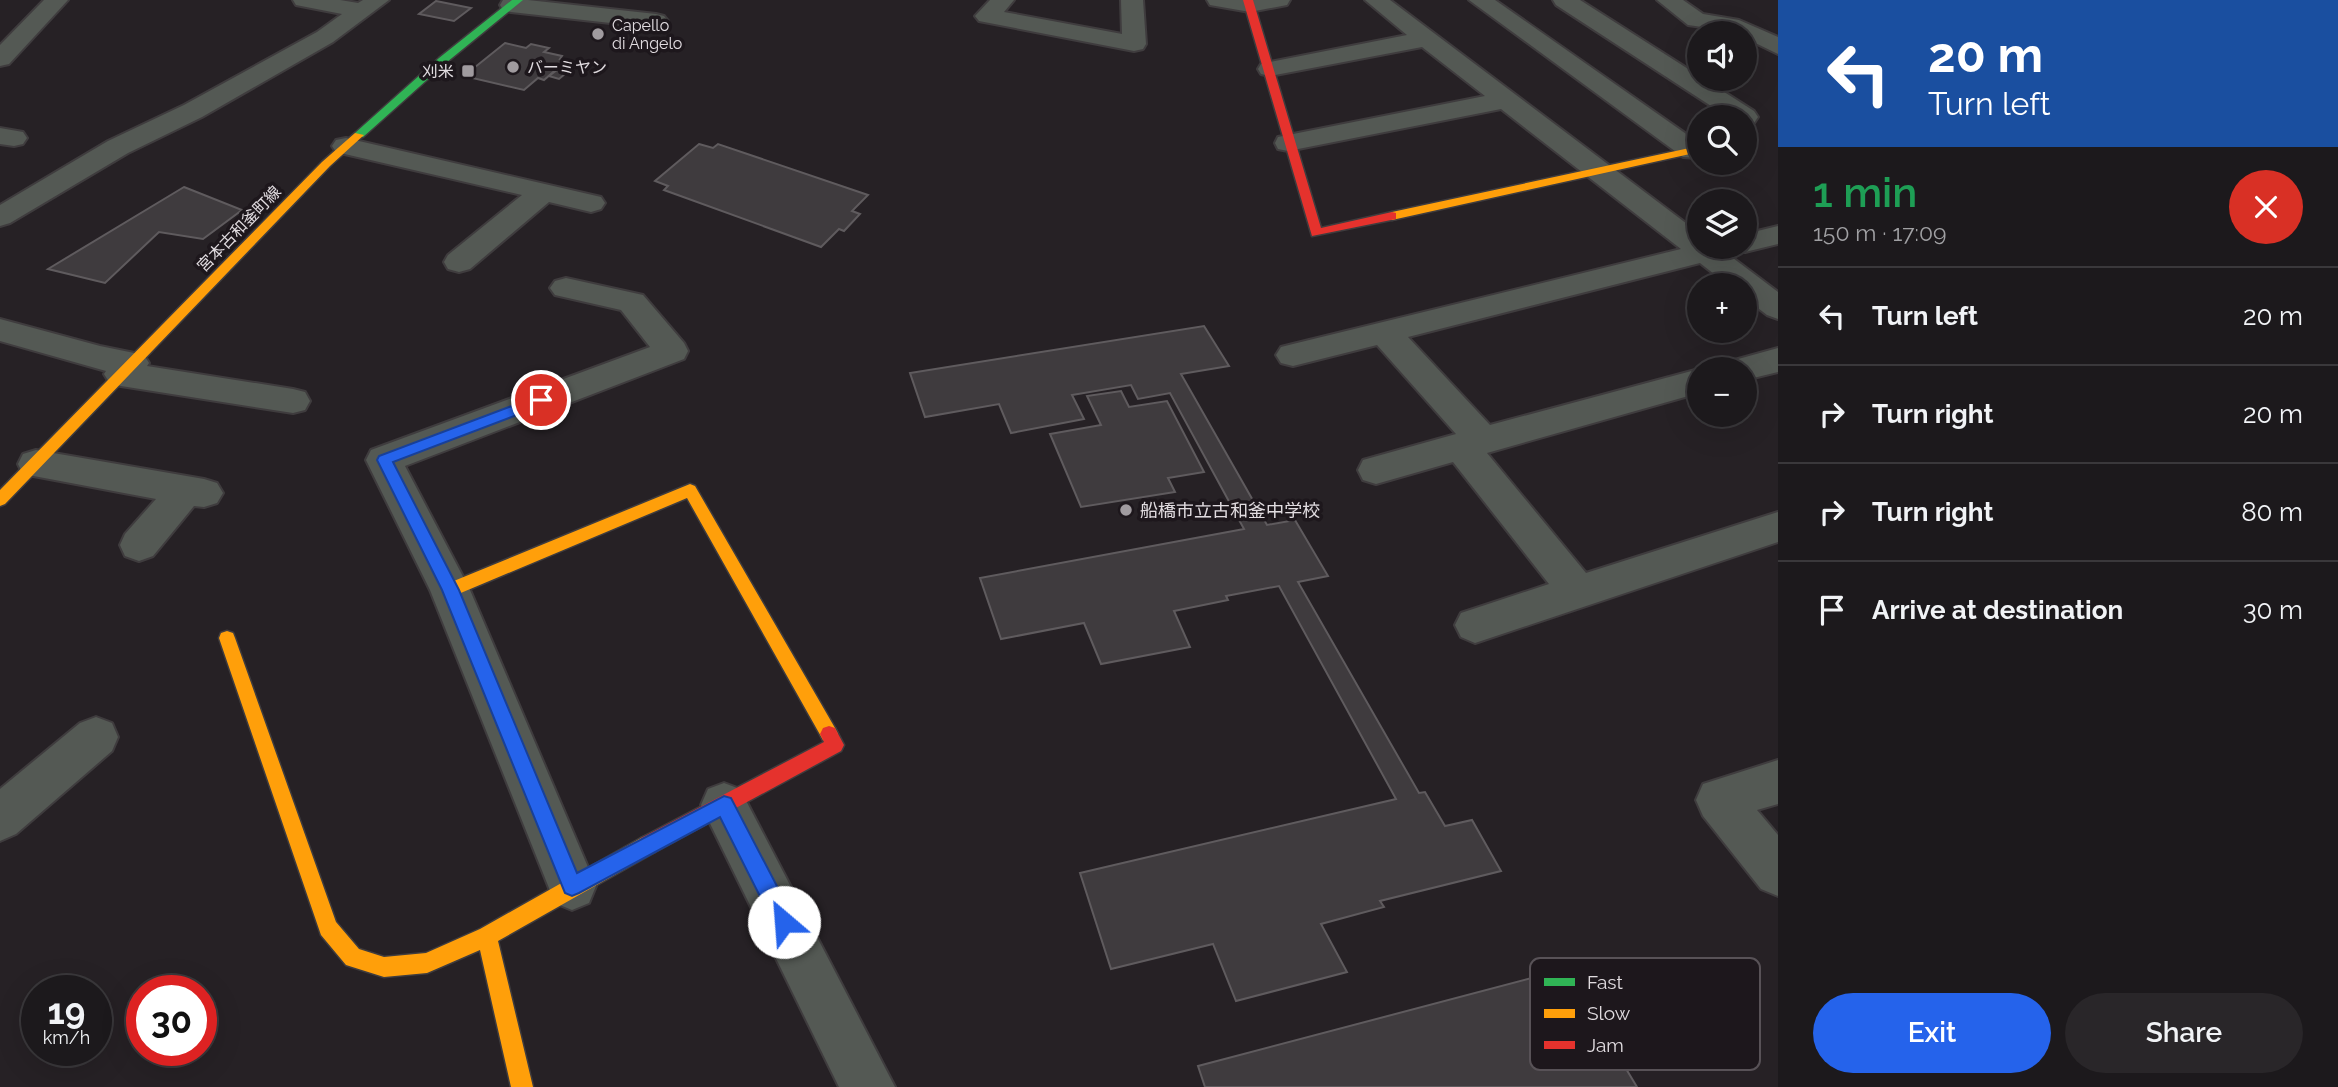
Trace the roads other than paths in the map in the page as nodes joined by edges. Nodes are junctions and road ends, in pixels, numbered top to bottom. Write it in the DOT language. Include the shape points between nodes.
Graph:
graph roads {
  1 [pos="57,0"];
  2 [pos="304,0"];
  3 [pos="1003,0"];
  4 [pos="1132,0"];
  5 [pos="1218,0"];
  6 [pos="1279,0"];
  7 [pos="1376,0"];
  8 [pos="1480,0"];
  9 [pos="1564,0"];
  10 [pos="1668,0"];
  11 [pos="1249,2"];
  12 [pos="515,3"];
  13 [pos="370,6"];
  14 [pos="656,21"];
  15 [pos="1426,39"];
  16 [pos="1778,47"];
  17 [pos="0,59"];
  18 [pos="1270,69"];
  19 [pos="1506,100"];
  20 [pos="1726,105"];
  21 [pos="1757,125"];
  22 [pos="1757,136"];
  23 [pos="1288,143"];
  24 [pos="1687,144"];
  25 [pos="346,146"];
  26 [pos="1687,152"];
  27 [pos="1599,172"];
  28 [pos="544,192"];
  29 [pos="591,203"];
  30 [pos="0,217"];
  31 [pos="1687,231"];
  32 [pos="1778,235"];
  33 [pos="1757,240"];
  34 [pos="1687,257"];
  35 [pos="1726,259"];
  36 [pos="459,262"];
  37 [pos="565,288"];
  38 [pos="1778,308"];
  39 [pos="0,330"];
  40 [pos="1385,333"];
  41 [pos="1293,355"];
  42 [pos="1778,360"];
  43 [pos="1757,365"];
  44 [pos="127,368"];
  45 [pos="1687,384"];
  46 [pos="293,401"];
  47 [pos="1472,444"];
  48 [pos="36,464"];
  49 [pos="1376,470"];
  50 [pos="0,500"];
  51 [pos="1778,527"];
  52 [pos="139,545"];
  53 [pos="450,590"];
  54 [pos="1578,592"];
  55 [pos="1475,625"];
  56 [pos="227,638"];
  57 [pos="96,737"];
  58 [pos="1778,782"];
  59 [pos="724,805"];
  60 [pos="0,818"];
  61 [pos="1778,872"];
  62 [pos="572,886"];
  63 [pos="487,936"];
  64 [pos="522,1087"];
  65 [pos="868,1087"];
  1 -- 17 [label="street"];
  2 -- 13 [label="street"];
  3 -- 4 [label="street" via="987,16 1134,44"];
  5 -- 11 [label="street"];
  6 -- 11 [label="street"];
  7 -- 15 [label="street"];
  8 -- 24 [label="street"];
  9 -- 20 [label="street"];
  10 -- 16 [label="street" via="1696,20 1731,25"];
  11 -- 18 [label="street"];
  12 -- 14 [label="street"];
  12 -- 25 [label="street, 宮本古和釜町線"];
  13 -- 30 [label="street" via="325,37 118,147"];
  15 -- 18 [label="street"];
  15 -- 19 [label="street"];
  18 -- 23 [label="street"];
  19 -- 23 [label="street"];
  19 -- 27 [label="street"];
  21 -- 22 [label="street" via="1769,133"];
  23 -- 27 [label="street" via="1316,233"];
  25 -- 28 [label="street"];
  25 -- 44 [label="street, 宮本古和釜町線"];
  26 -- 27 [label="street"];
  27 -- 31 [label="street"];
  28 -- 29 [label="street"];
  28 -- 36 [label="street"];
  32 -- 33 [label="street"];
  34 -- 40 [label="street"];
  35 -- 38 [label="street"];
  37 -- 53 [label="street" via="632,302 672,351 384,460"];
  39 -- 44 [label="street"];
  40 -- 41 [label="street"];
  40 -- 47 [label="street"];
  42 -- 43 [label="street"];
  44 -- 46 [label="street"];
  44 -- 48 [label="street, 宮本古和釜町線"];
  45 -- 47 [label="street"];
  47 -- 49 [label="street"];
  47 -- 54 [label="street"];
  48 -- 50 [label="street, 宮本古和釜町線"];
  48 -- 52 [label="street" via="195,491"];
  51 -- 54 [label="street"];
  53 -- 59 [label="street" via="690,490 835,745"];
  53 -- 62 [label="street"];
  54 -- 55 [label="street"];
  56 -- 63 [label="street" via="327,928 353,958 384,967 427,963"];
  57 -- 60 [label="street"];
  58 -- 61 [label="street" via="1719,800"];
  59 -- 62 [label="street"];
  59 -- 65 [label="street"];
  62 -- 63 [label="street"];
  63 -- 64 [label="street"];
}
